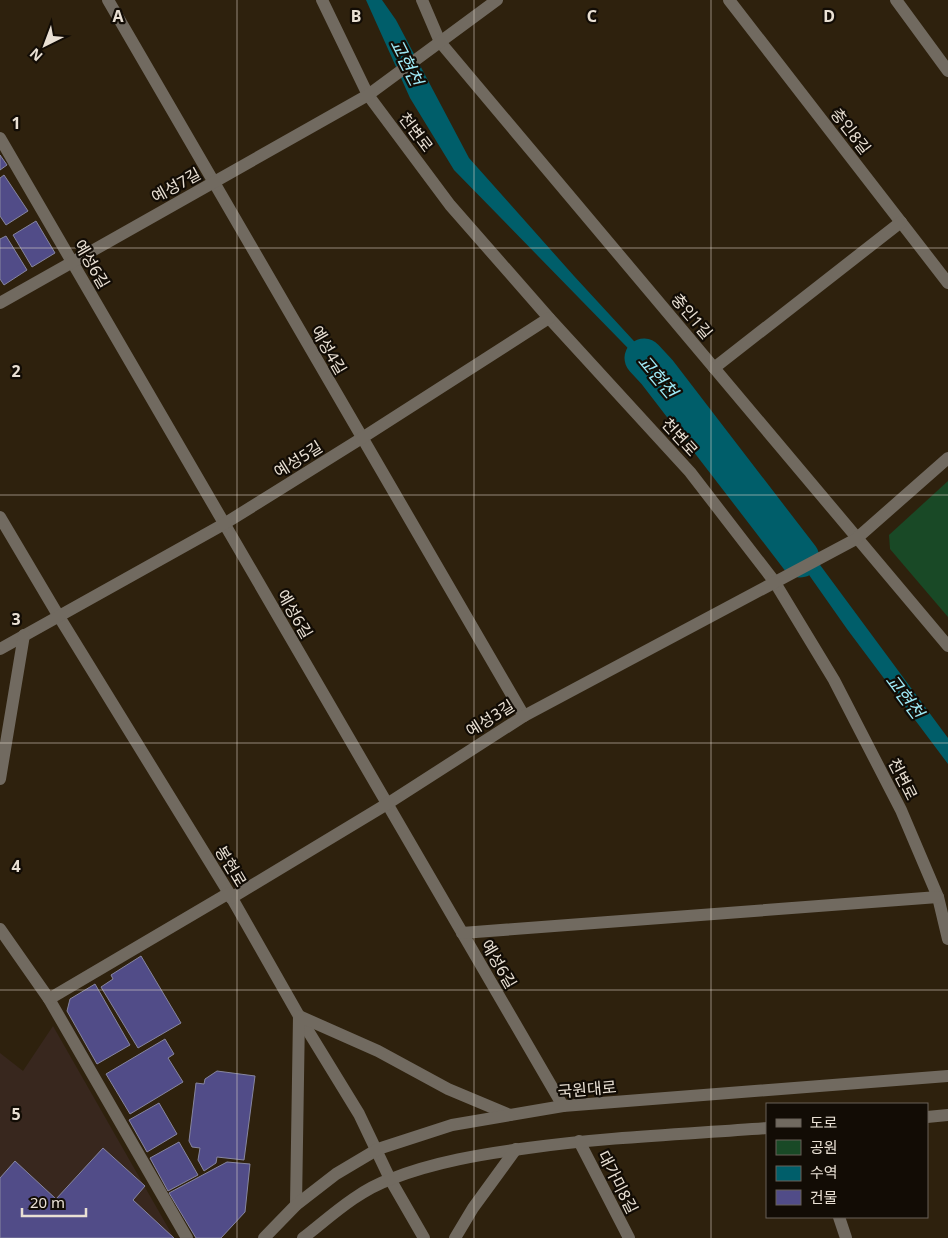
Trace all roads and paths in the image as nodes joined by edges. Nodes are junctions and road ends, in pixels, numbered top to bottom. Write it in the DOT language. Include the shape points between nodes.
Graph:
graph roads {
  1 [pos="108,0"];
  2 [pos="322,0"];
  3 [pos="422,0"];
  4 [pos="497,0"];
  5 [pos="729,0"];
  6 [pos="896,0"];
  7 [pos="440,42"];
  8 [pos="948,71"];
  9 [pos="368,95"];
  10 [pos="0,138"];
  11 [pos="212,183"];
  12 [pos="901,222"];
  13 [pos="72,262"];
  14 [pos="948,283"];
  15 [pos="0,303"];
  16 [pos="549,318"];
  17 [pos="714,368"];
  18 [pos="362,438"];
  19 [pos="948,458"];
  20 [pos="0,517"];
  21 [pos="224,524"];
  22 [pos="856,539"];
  23 [pos="774,581"];
  24 [pos="58,616"];
  25 [pos="24,635"];
  26 [pos="948,646"];
  27 [pos="0,649"];
  28 [pos="524,716"];
  29 [pos="0,779"];
  30 [pos="386,804"];
  31 [pos="230,895"];
  32 [pos="938,897"];
  33 [pos="0,929"];
  34 [pos="462,932"];
  35 [pos="948,939"];
  36 [pos="49,999"];
  37 [pos="299,1016"];
  38 [pos="948,1076"];
  39 [pos="563,1106"];
  40 [pos="510,1115"];
  41 [pos="948,1115"];
  42 [pos="928,1117"];
  43 [pos="766,1128"];
  44 [pos="579,1141"];
  45 [pos="378,1149"];
  46 [pos="516,1150"];
  47 [pos="390,1179"];
  48 [pos="296,1205"];
  49 [pos="839,1218"];
  50 [pos="307,1237"];
  51 [pos="187,1238"];
  52 [pos="264,1238"];
  53 [pos="424,1238"];
  54 [pos="455,1238"];
  55 [pos="629,1238"];
  56 [pos="846,1238"];
  1 -- 11 [label="street, 예성4길"];
  2 -- 9 [label="street, 천변로"];
  3 -- 7 [label="street, 충인1길"];
  4 -- 7 [label="street, 예성7길"];
  5 -- 12 [label="street, 충인8길"];
  6 -- 8 [label="street"];
  7 -- 9 [label="street, 예성7길"];
  7 -- 17 [label="street, 충인1길"];
  9 -- 11 [label="street, 예성7길"];
  9 -- 16 [label="street, 천변로" via="450,204"];
  10 -- 13 [label="street, 예성6길"];
  11 -- 13 [label="street, 예성7길"];
  11 -- 18 [label="street, 예성4길"];
  12 -- 14 [label="street, 충인8길"];
  12 -- 17 [label="street"];
  13 -- 15 [label="street, 예성7길"];
  13 -- 21 [label="street, 예성6길"];
  16 -- 18 [label="street, 예성5길"];
  16 -- 23 [label="street, 천변로" via="690,472"];
  17 -- 22 [label="street, 충인1길"];
  18 -- 21 [label="street, 예성5길"];
  18 -- 28 [label="street, 예성4길"];
  19 -- 22 [label="street, 예성3길"];
  20 -- 24 [label="street, 봉현로"];
  21 -- 24 [label="street, 예성5길"];
  21 -- 30 [label="street, 예성6길"];
  22 -- 23 [label="street, 예성3길"];
  22 -- 26 [label="street, 충인1길"];
  23 -- 28 [label="street, 예성3길"];
  23 -- 32 [label="street, 천변로" via="834,680 901,810"];
  24 -- 25 [label="street, 예성5길"];
  24 -- 31 [label="street, 봉현로"];
  25 -- 27 [label="street, 예성5길"];
  25 -- 29 [label="street"];
  28 -- 30 [label="street, 예성3길"];
  30 -- 31 [label="street, 예성3길"];
  30 -- 34 [label="street, 예성6길"];
  31 -- 36 [label="street, 예성3길"];
  31 -- 37 [label="street, 봉현로"];
  32 -- 34 [label="street"];
  32 -- 35 [label="street, 천변로"];
  33 -- 36 [label="street"];
  34 -- 39 [label="street, 예성6길"];
  36 -- 51 [label="street"];
  37 -- 40 [label="street" via="378,1051 448,1089"];
  37 -- 45 [label="street, 봉현로"];
  37 -- 48 [label="street"];
  38 -- 39 [label="street, 국원대로"];
  39 -- 40 [label="street, 국원대로"];
  40 -- 45 [label="street, 국원대로" via="434,1129"];
  41 -- 42 [label="street"];
  43 -- 44 [label="street"];
  44 -- 46 [label="street"];
  44 -- 55 [label="street, 대가미8길"];
  45 -- 47 [label="street, 봉현로"];
  45 -- 48 [label="street, 국원대로" via="336,1174"];
  46 -- 47 [label="street" via="447,1162"];
  46 -- 54 [label="street"];
  47 -- 50 [label="street" via="352,1199"];
  47 -- 53 [label="street, 봉현로"];
  48 -- 52 [label="street, 국원대로"];
  49 -- 56 [label="street"];
}
